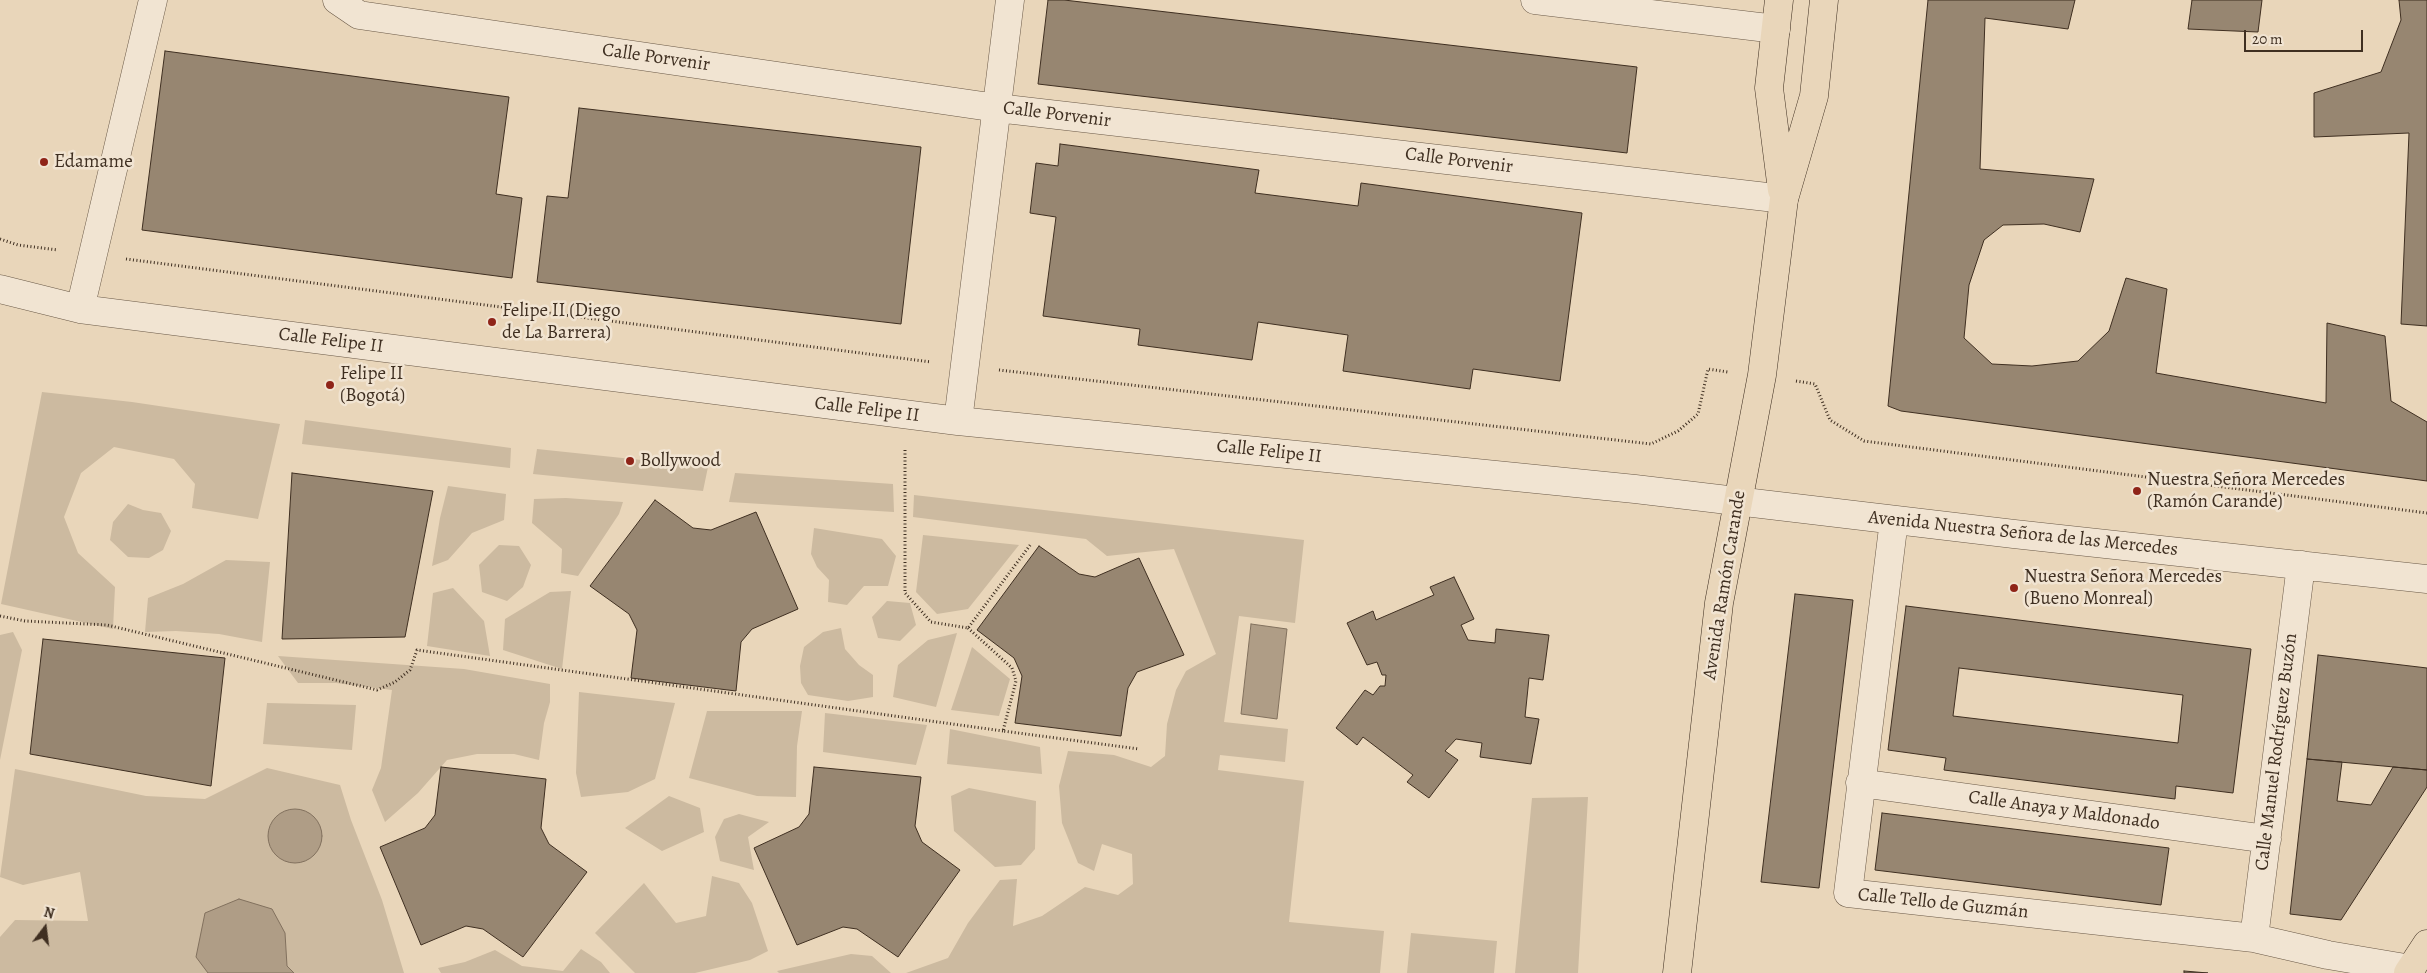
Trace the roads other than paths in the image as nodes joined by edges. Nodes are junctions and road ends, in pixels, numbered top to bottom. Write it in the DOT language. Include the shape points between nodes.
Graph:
graph roads {
  1 [pos="153,0"];
  2 [pos="337,0"];
  3 [pos="1010,0"];
  4 [pos="1535,0"];
  5 [pos="1779,0"];
  6 [pos="1824,0"];
  7 [pos="1776,29"];
  8 [pos="996,108"];
  9 [pos="1784,199"];
  10 [pos="0,289"];
  11 [pos="80,309"];
  12 [pos="958,421"];
  13 [pos="1738,500"];
  14 [pos="1894,520"];
  15 [pos="2301,565"];
  16 [pos="2427,579"];
  17 [pos="1860,783"];
  18 [pos="2266,839"];
  19 [pos="2254,938"];
  20 [pos="2427,944"];
  21 [pos="2410,971"];
  22 [pos="1677,973"];
  1 -- 11 [label="street"];
  2 -- 8 [label="street, Calle Porvenir" via="359,15"];
  3 -- 8 [label="street"];
  4 -- 7 [label="street"];
  5 -- 7 [label="main road, Avenida Ramón Carande"];
  6 -- 9 [label="main road, Avenida Ramón Carande" via="1814,96"];
  7 -- 9 [label="main road, Avenida Ramón Carande" via="1769,88"];
  8 -- 9 [label="street, Calle Porvenir"];
  8 -- 12 [label="street"];
  9 -- 13 [label="main road, Avenida Ramón Carande" via="1762,376"];
  10 -- 11 [label="street, Calle Felipe II"];
  11 -- 12 [label="street, Calle Felipe II"];
  12 -- 13 [label="street, Calle Felipe II"];
  13 -- 14 [label="street, Avenida Nuestra Señora de las Mercedes"];
  13 -- 22 [label="main road, Avenida Ramón Carande" via="1719,603"];
  14 -- 15 [label="street, Avenida Nuestra Señora de las Mercedes"];
  14 -- 17 [label="street, Calle Tello de Guzmán"];
  15 -- 16 [label="street, Avenida Nuestra Señora de las Mercedes"];
  15 -- 18 [label="street, Calle Manuel Rodríguez Buzón"];
  17 -- 18 [label="street, Calle Anaya y Maldonado"];
  17 -- 19 [label="street, Calle Tello de Guzmán" via="1848,894"];
  18 -- 19 [label="street, Calle Manuel Rodríguez Buzón"];
  19 -- 21 [label="street, Calle Tello de Guzmán"];
  20 -- 21 [label="main road"];
}
